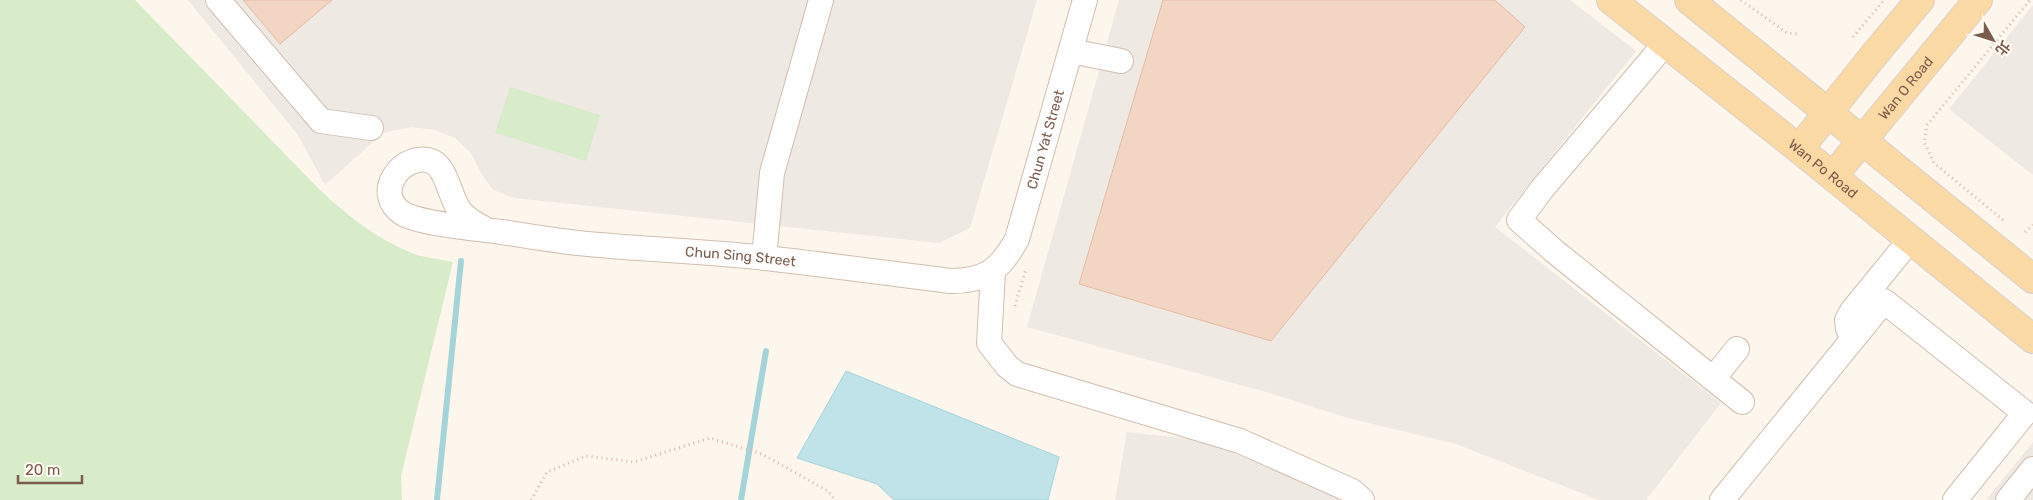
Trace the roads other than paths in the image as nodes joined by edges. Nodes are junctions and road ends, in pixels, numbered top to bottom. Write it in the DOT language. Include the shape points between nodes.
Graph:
graph roads {
  1 [pos="218,0"];
  2 [pos="821,0"];
  3 [pos="1085,0"];
  4 [pos="1611,0"];
  5 [pos="1689,0"];
  6 [pos="1920,0"];
  7 [pos="1978,0"];
  8 [pos="1665,42"];
  9 [pos="1071,51"];
  10 [pos="1121,61"];
  11 [pos="1828,112"];
  12 [pos="371,128"];
  13 [pos="1863,140"];
  14 [pos="1799,149"];
  15 [pos="1832,176"];
  16 [pos="487,230"];
  17 [pos="1910,240"];
  18 [pos="764,258"];
  19 [pos="992,272"];
  20 [pos="2033,279"];
  21 [pos="1855,336"];
  22 [pos="2033,339"];
  23 [pos="1737,349"];
  24 [pos="1713,379"];
  25 [pos="1742,402"];
  26 [pos="2033,469"];
  27 [pos="1362,500"];
  28 [pos="1722,500"];
  29 [pos="1955,500"];
  30 [pos="2008,500"];
  1 -- 12 [label="street" via="321,121"];
  2 -- 18 [label="street" via="772,173"];
  3 -- 9 [label="street, Chun Yat Street"];
  4 -- 8 [label="main road, Wan Po Road"];
  5 -- 11 [label="main road"];
  6 -- 11 [label="main road"];
  7 -- 13 [label="main road, Wan O Road"];
  8 -- 14 [label="main road, Wan Po Road"];
  8 -- 24 [label="street" via="1519,220"];
  9 -- 10 [label="street"];
  9 -- 19 [label="street, Chun Yat Street" via="1017,239 1008,256"];
  11 -- 13 [label="main road"];
  11 -- 14 [label="main road"];
  13 -- 15 [label="main road, Wan O Road"];
  13 -- 20 [label="main road"];
  14 -- 15 [label="main road, Wan Po Road"];
  15 -- 17 [label="main road, Wan Po Road"];
  16 -- 18 [label="street, Chun Sing Street" via="597,245"];
  17 -- 21 [label="street" via="1852,311 1847,320 1848,329"];
  17 -- 22 [label="main road, Wan Po Road"];
  18 -- 19 [label="street, Chun Sing Street" via="950,281 975,280"];
  19 -- 27 [label="street" via="989,342 1017,374 1240,441 1352,491"];
  21 -- 28 [label="street"];
  21 -- 29 [label="street" via="1884,301 2025,412"];
  23 -- 24 [label="street"];
  24 -- 25 [label="street"];
  26 -- 30 [label="street"];
}
